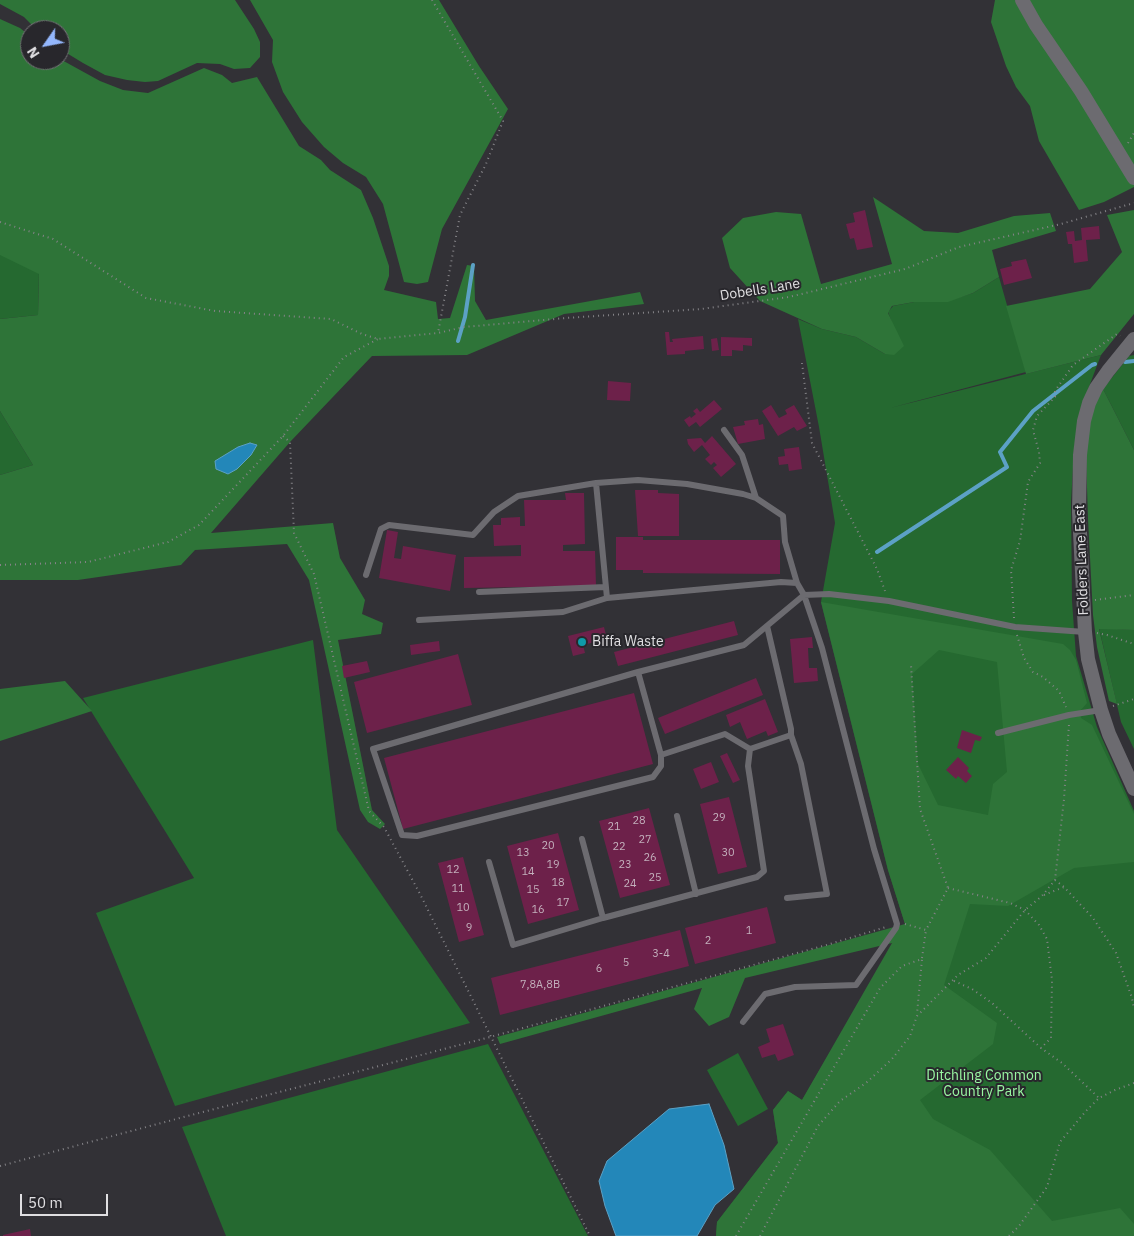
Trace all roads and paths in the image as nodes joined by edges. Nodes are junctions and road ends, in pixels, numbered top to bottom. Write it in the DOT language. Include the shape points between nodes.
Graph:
graph roads {
  1 [pos="432,0"];
  2 [pos="1022,0"];
  3 [pos="1134,178"];
  4 [pos="1134,203"];
  5 [pos="0,222"];
  6 [pos="438,333"];
  7 [pos="378,339"];
  8 [pos="1132,341"];
  9 [pos="802,363"];
  10 [pos="724,430"];
  11 [pos="283,436"];
  12 [pos="596,483"];
  13 [pos="756,498"];
  14 [pos="0,565"];
  15 [pos="366,575"];
  16 [pos="797,583"];
  17 [pos="606,587"];
  18 [pos="479,592"];
  19 [pos="804,595"];
  20 [pos="1134,595"];
  21 [pos="607,598"];
  22 [pos="889,601"];
  23 [pos="1083,602"];
  24 [pos="419,620"];
  25 [pos="767,626"];
  26 [pos="1015,627"];
  27 [pos="1085,632"];
  28 [pos="1134,644"];
  29 [pos="911,665"];
  30 [pos="638,672"];
  31 [pos="1134,699"];
  32 [pos="1101,710"];
  33 [pos="1069,715"];
  34 [pos="998,733"];
  35 [pos="791,735"];
  36 [pos="750,749"];
  37 [pos="661,755"];
  38 [pos="1134,789"];
  39 [pos="677,816"];
  40 [pos="582,839"];
  41 [pos="489,862"];
  42 [pos="1055,880"];
  43 [pos="1064,887"];
  44 [pos="948,888"];
  45 [pos="696,894"];
  46 [pos="1042,896"];
  47 [pos="787,898"];
  48 [pos="1025,910"];
  49 [pos="603,918"];
  50 [pos="897,924"];
  51 [pos="926,930"];
  52 [pos="922,959"];
  53 [pos="953,981"];
  54 [pos="1134,1009"];
  55 [pos="916,1016"];
  56 [pos="743,1022"];
  57 [pos="490,1037"];
  58 [pos="1041,1048"];
  59 [pos="1134,1083"];
  60 [pos="1099,1098"];
  61 [pos="0,1166"];
  62 [pos="590,1236"];
  63 [pos="736,1236"];
  64 [pos="760,1236"];
  65 [pos="1009,1236"];
  1 -- 6 [label="path" via="503,121 460,215"];
  2 -- 3 [label="street"];
  4 -- 6 [label="path, Dobells Lane" via="1061,224 959,247 905,269 789,297 701,309 462,327"];
  5 -- 7 [label="path" via="53,239 146,298 214,311 331,319"];
  6 -- 7 [label="path, Dobells Lane"];
  7 -- 11 [label="path" via="344,357"];
  8 -- 23 [label="street, Folders Lane East" via="1096,388 1084,421 1079,512"];
  8 -- 26 [label="path" via="1117,334 1073,364 1055,391 1055,397 1036,416 1033,430 1040,463 1028,482 1020,541 1011,570"];
  9 -- 22 [label="path" via="812,443 877,569"];
  10 -- 13 [label="lane" via="742,455"];
  11 -- 14 [label="path" via="199,525 168,542 88,562"];
  11 -- 57 [label="path" via="290,442 294,533 314,574 369,811 384,827 420,894"];
  12 -- 13 [label="lane" via="638,480 687,484"];
  12 -- 15 [label="lane" via="518,496 494,512 473,535 389,525 381,529"];
  12 -- 17 [label="lane"];
  13 -- 16 [label="lane" via="783,516 785,542"];
  16 -- 19 [label="lane"];
  16 -- 21 [label="lane"];
  17 -- 18 [label="lane"];
  17 -- 21 [label="lane"];
  19 -- 22 [label="lane" via="829,594"];
  19 -- 25 [label="lane"];
  19 -- 50 [label="lane" via="822,648 874,849"];
  20 -- 23 [label="path"];
  21 -- 24 [label="lane" via="563,612"];
  22 -- 26 [label="lane"];
  23 -- 27 [label="street, Folders Lane East"];
  25 -- 30 [label="lane" via="744,645"];
  25 -- 35 [label="lane"];
  26 -- 27 [label="lane"];
  26 -- 33 [label="path" via="1024,658 1033,672 1059,691"];
  27 -- 28 [label="path"];
  27 -- 32 [label="street, Folders Lane East"];
  29 -- 44 [label="path" via="920,809"];
  30 -- 37 [label="lane"];
  30 -- 37 [label="lane" via="373,749 402,835 417,836 653,777 661,766"];
  31 -- 32 [label="path"];
  32 -- 33 [label="lane"];
  32 -- 38 [label="street, Folders Lane East"];
  33 -- 34 [label="lane"];
  33 -- 42 [label="path"];
  35 -- 36 [label="lane"];
  35 -- 47 [label="lane" via="802,764 827,894"];
  36 -- 37 [label="lane" via="725,734"];
  36 -- 45 [label="lane" via="748,766 764,871 757,877"];
  39 -- 45 [label="lane"];
  40 -- 49 [label="lane"];
  41 -- 49 [label="lane" via="513,945"];
  42 -- 43 [label="path"];
  42 -- 46 [label="path"];
  43 -- 46 [label="path"];
  43 -- 54 [label="path" via="1093,918 1116,953"];
  44 -- 48 [label="path" via="1010,903"];
  44 -- 51 [label="path"];
  45 -- 49 [label="lane"];
  46 -- 48 [label="path"];
  48 -- 53 [label="path" via="986,958"];
  48 -- 58 [label="path" via="1047,939 1052,980 1050,1038"];
  50 -- 51 [label="path"];
  50 -- 56 [label="lane" via="856,985 795,987 765,994"];
  50 -- 57 [label="path"];
  51 -- 52 [label="path"];
  52 -- 55 [label="path"];
  52 -- 63 [label="path" via="902,966 880,988"];
  53 -- 55 [label="path"];
  53 -- 58 [label="path" via="992,1003"];
  55 -- 64 [label="path" via="910,1036 892,1059 840,1101 818,1126"];
  57 -- 61 [label="path"];
  57 -- 62 [label="path"];
  58 -- 60 [label="path"];
  59 -- 60 [label="path"];
  60 -- 65 [label="path" via="1060,1142 1046,1187"];
}
